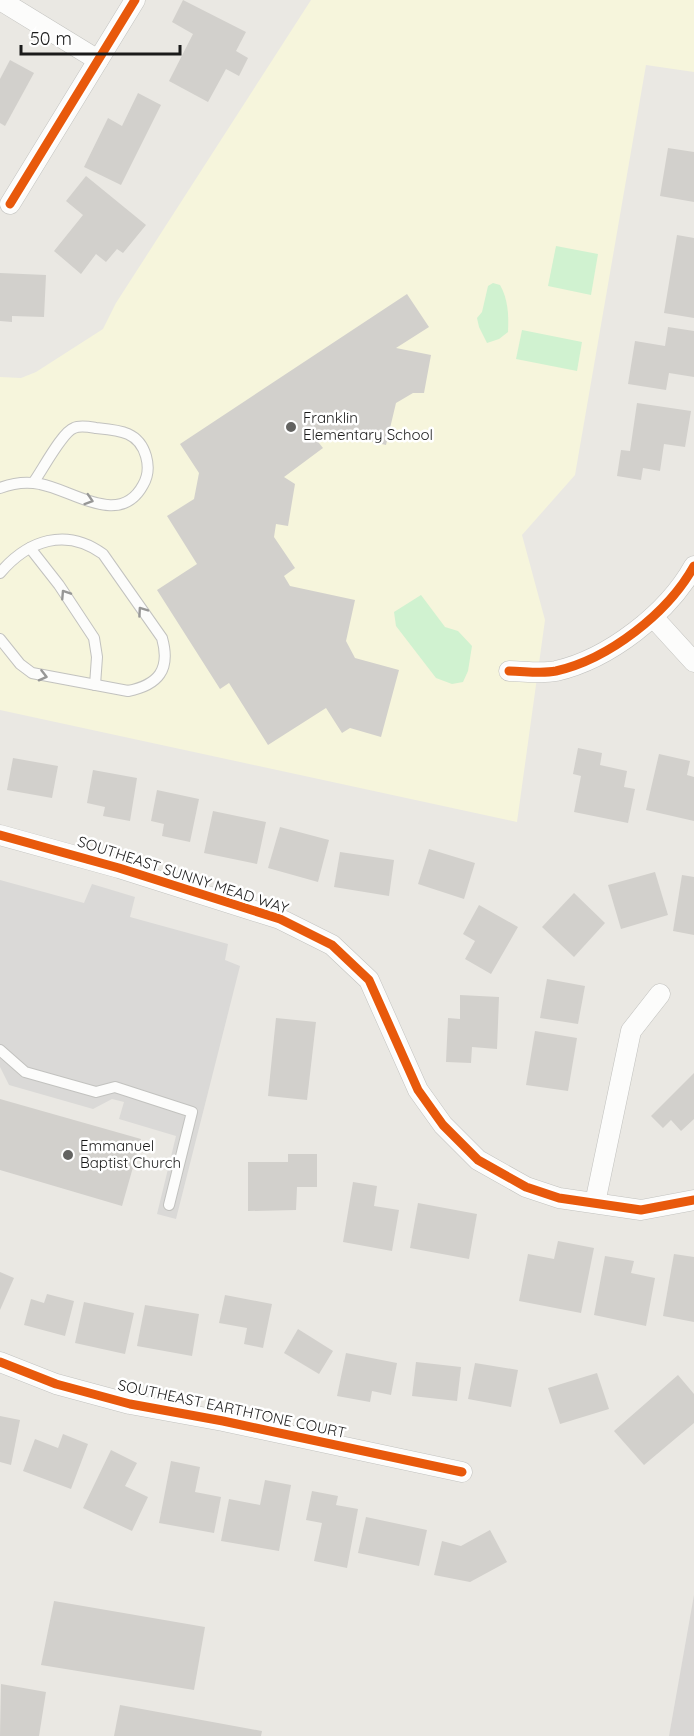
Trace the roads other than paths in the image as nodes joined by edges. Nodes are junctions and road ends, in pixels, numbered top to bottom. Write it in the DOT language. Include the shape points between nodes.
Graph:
graph roads {
  1 [pos="0,0"];
  2 [pos="135,0"];
  3 [pos="98,60"];
  4 [pos="10,204"];
  5 [pos="0,483"];
  6 [pos="33,483"];
  7 [pos="0,488"];
  8 [pos="30,548"];
  9 [pos="694,566"];
  10 [pos="0,573"];
  11 [pos="653,617"];
  12 [pos="0,639"];
  13 [pos="694,662"];
  14 [pos="509,671"];
  15 [pos="95,685"];
  16 [pos="0,834"];
  17 [pos="660,994"];
  18 [pos="0,1050"];
  19 [pos="694,1200"];
  20 [pos="595,1203"];
  21 [pos="169,1205"];
  22 [pos="0,1362"];
  23 [pos="462,1472"];
  1 -- 3 [label="street"];
  2 -- 3 [label="street"];
  3 -- 4 [label="street"];
  5 -- 7 [label="lane"];
  6 -- 6 [label="lane, one-way" via="114,507 126,503 144,485 146,453 128,434 105,428 74,428 66,433"];
  6 -- 7 [label="lane"];
  8 -- 10 [label="lane"];
  15 -- 8 [label="lane, one-way" via="94,638"];
  15 -- 8 [label="lane, one-way" via="128,691 155,682 166,654 162,638 103,554 77,540 42,542"];
  9 -- 11 [label="street"];
  11 -- 13 [label="street"];
  11 -- 14 [label="street" via="616,645 583,663 554,671"];
  12 -- 15 [label="lane, one-way" via="32,673"];
  16 -- 20 [label="street, SOUTHEAST SUNNY MEAD WAY" via="280,919 332,945 369,980 418,1090 443,1125 478,1160 526,1187 559,1198"];
  17 -- 20 [label="street" via="631,1031"];
  18 -- 21 [label="lane" via="25,1072 96,1092 115,1087 192,1112"];
  19 -- 20 [label="street, SOUTHEAST SUNNY MEAD WAY" via="641,1210"];
  22 -- 23 [label="street, SOUTHEAST EARTHTONE COURT" via="56,1384 130,1404"];
}
